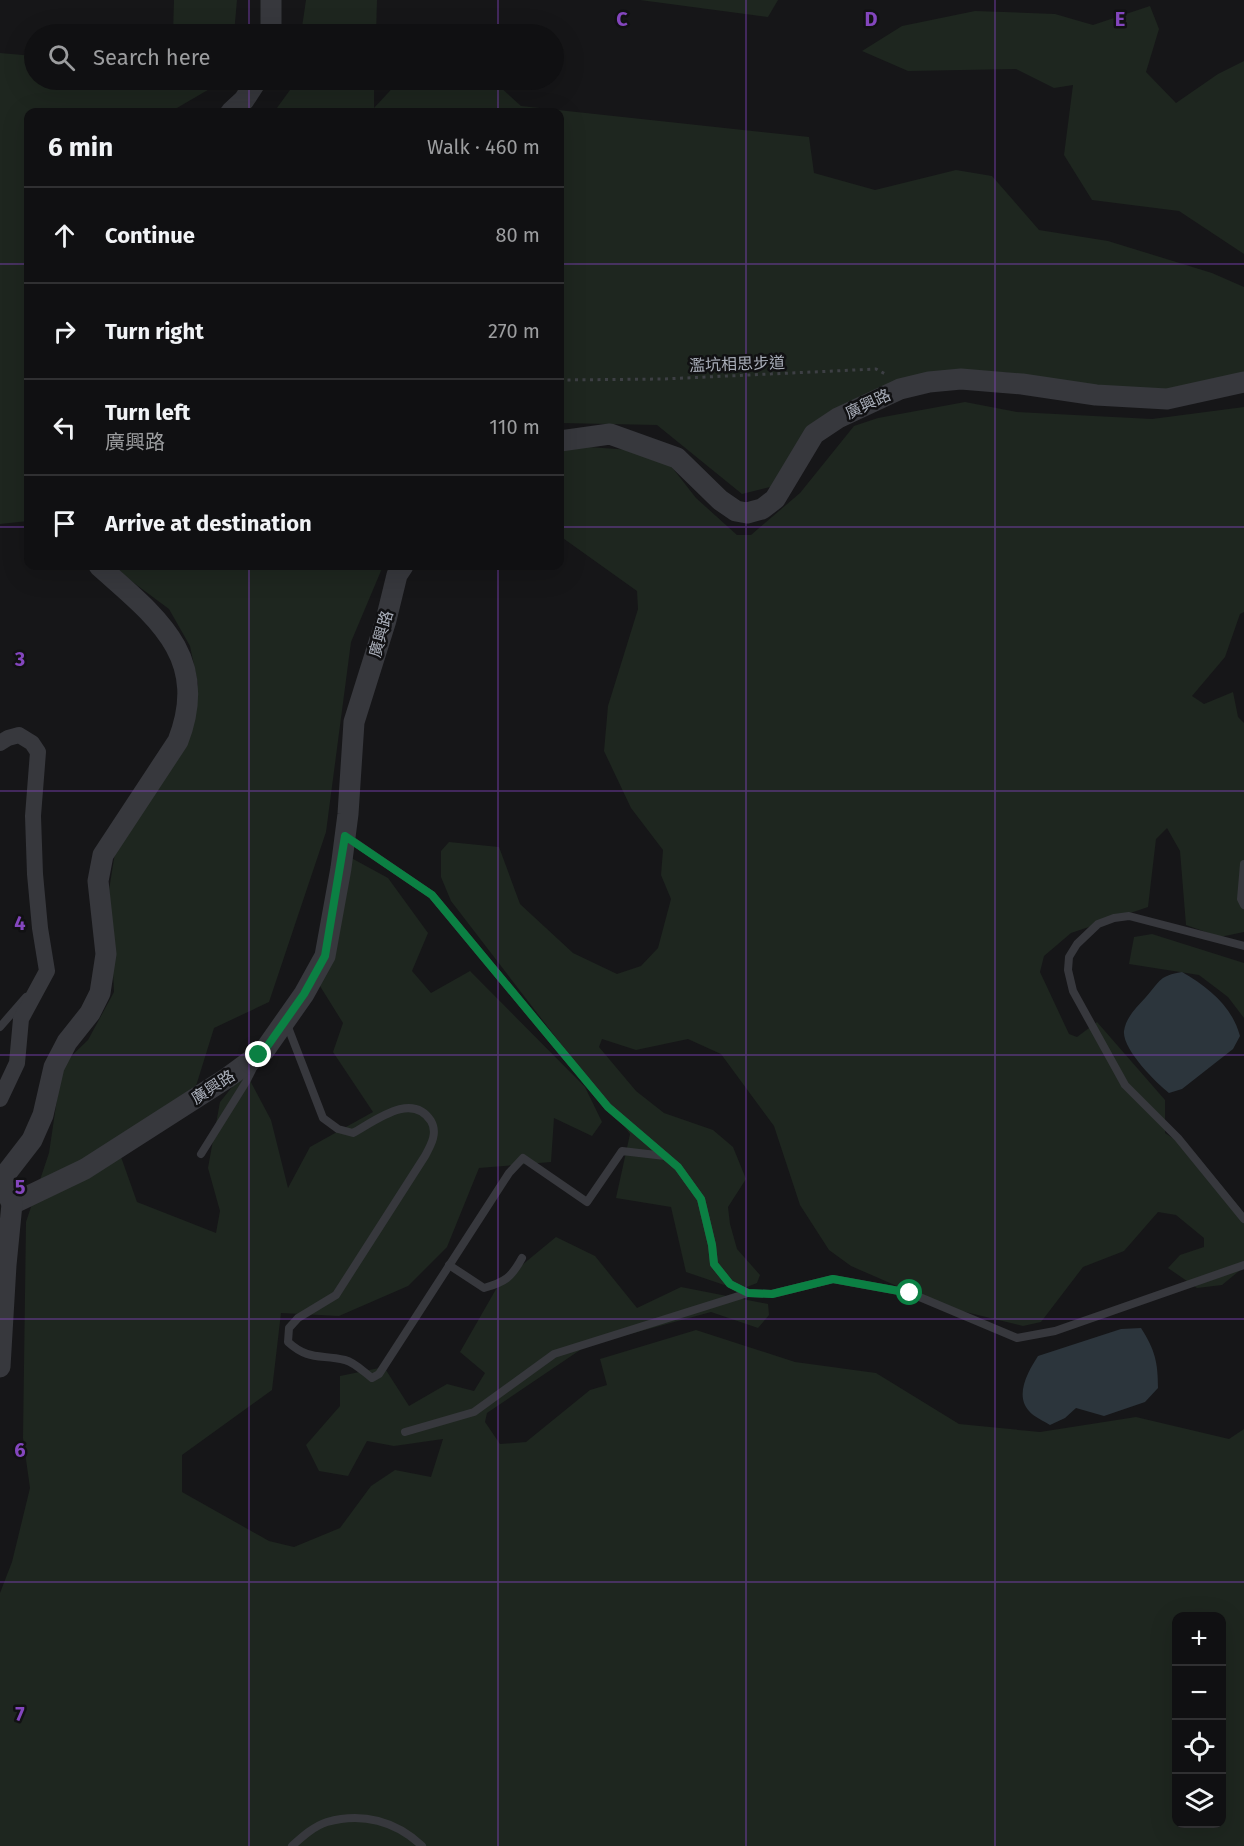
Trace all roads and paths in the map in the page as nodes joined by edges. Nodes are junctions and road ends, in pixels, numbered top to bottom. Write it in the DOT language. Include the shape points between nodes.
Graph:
graph roads {
  1 [pos="271,0"];
  2 [pos="271,24"];
  3 [pos="250,90"];
  4 [pos="235,108"];
  5 [pos="564,380"];
  6 [pos="1244,382"];
  7 [pos="910,387"];
  8 [pos="564,440"];
  9 [pos="103,570"];
  10 [pos="400,570"];
  11 [pos="0,743"];
  12 [pos="345,836"];
  13 [pos="1244,864"];
  14 [pos="1244,905"];
  15 [pos="1244,946"];
  16 [pos="47,971"];
  17 [pos="285,1021"];
  18 [pos="0,1027"];
  19 [pos="259,1055"];
  20 [pos="0,1099"];
  21 [pos="201,1154"];
  22 [pos="665,1156"];
  23 [pos="0,1179"];
  24 [pos="12,1204"];
  25 [pos="1244,1219"];
  26 [pos="522,1258"];
  27 [pos="449,1265"];
  28 [pos="1244,1265"];
  29 [pos="748,1293"];
  30 [pos="0,1367"];
  31 [pos="405,1432"];
  32 [pos="292,1846"];
  33 [pos="422,1846"];
  1 -- 2 [label="street"];
  3 -- 4 [label="street"];
  5 -- 7 [label="path, 濫坑相思步道" via="876,369"];
  6 -- 7 [label="street, 廣興路" via="1167,399 961,379"];
  7 -- 8 [label="street, 廣興路" via="838,418 814,434 775,499 762,509 747,513 720,500 678,458 610,434"];
  9 -- 23 [label="street" via="168,631 188,682 185,723 178,741 103,855 98,881 106,954 100,993 54,1067 43,1115 32,1140"];
  10 -- 12 [label="street, 廣興路" via="354,722"];
  11 -- 16 [label="street" via="19,735 38,752 33,816 35,874"];
  12 -- 17 [label="street, 廣興路" via="325,956"];
  12 -- 22 [label="lane" via="432,895 608,1107"];
  13 -- 14 [label="lane"];
  15 -- 25 [label="lane" via="1129,916 1114,918 1098,924 1077,944 1069,957 1068,970 1074,991 1125,1085 1178,1138"];
  16 -- 18 [label="lane"];
  16 -- 20 [label="street" via="21,1018 17,1063"];
  17 -- 19 [label="street, 廣興路"];
  17 -- 27 [label="lane" via="323,1118 338,1129 353,1133 391,1112 409,1107 426,1113 434,1126 434,1142 336,1295 298,1318 289,1328 288,1342 300,1352 316,1357 347,1360 372,1378 379,1374"];
  19 -- 21 [label="lane"];
  19 -- 24 [label="street, 廣興路" via="85,1169"];
  22 -- 27 [label="lane" via="622,1151 587,1202 524,1158 509,1173"];
  22 -- 29 [label="lane" via="701,1199 714,1264 730,1284"];
  23 -- 24 [label="street"];
  24 -- 30 [label="street"];
  26 -- 27 [label="lane" via="513,1274 484,1288"];
  28 -- 29 [label="lane" via="1055,1331 1017,1338 910,1293 833,1279 772,1294"];
  29 -- 31 [label="lane" via="554,1354 474,1412"];
  32 -- 33 [label="lane" via="325,1822 369,1818 394,1824"];
}
